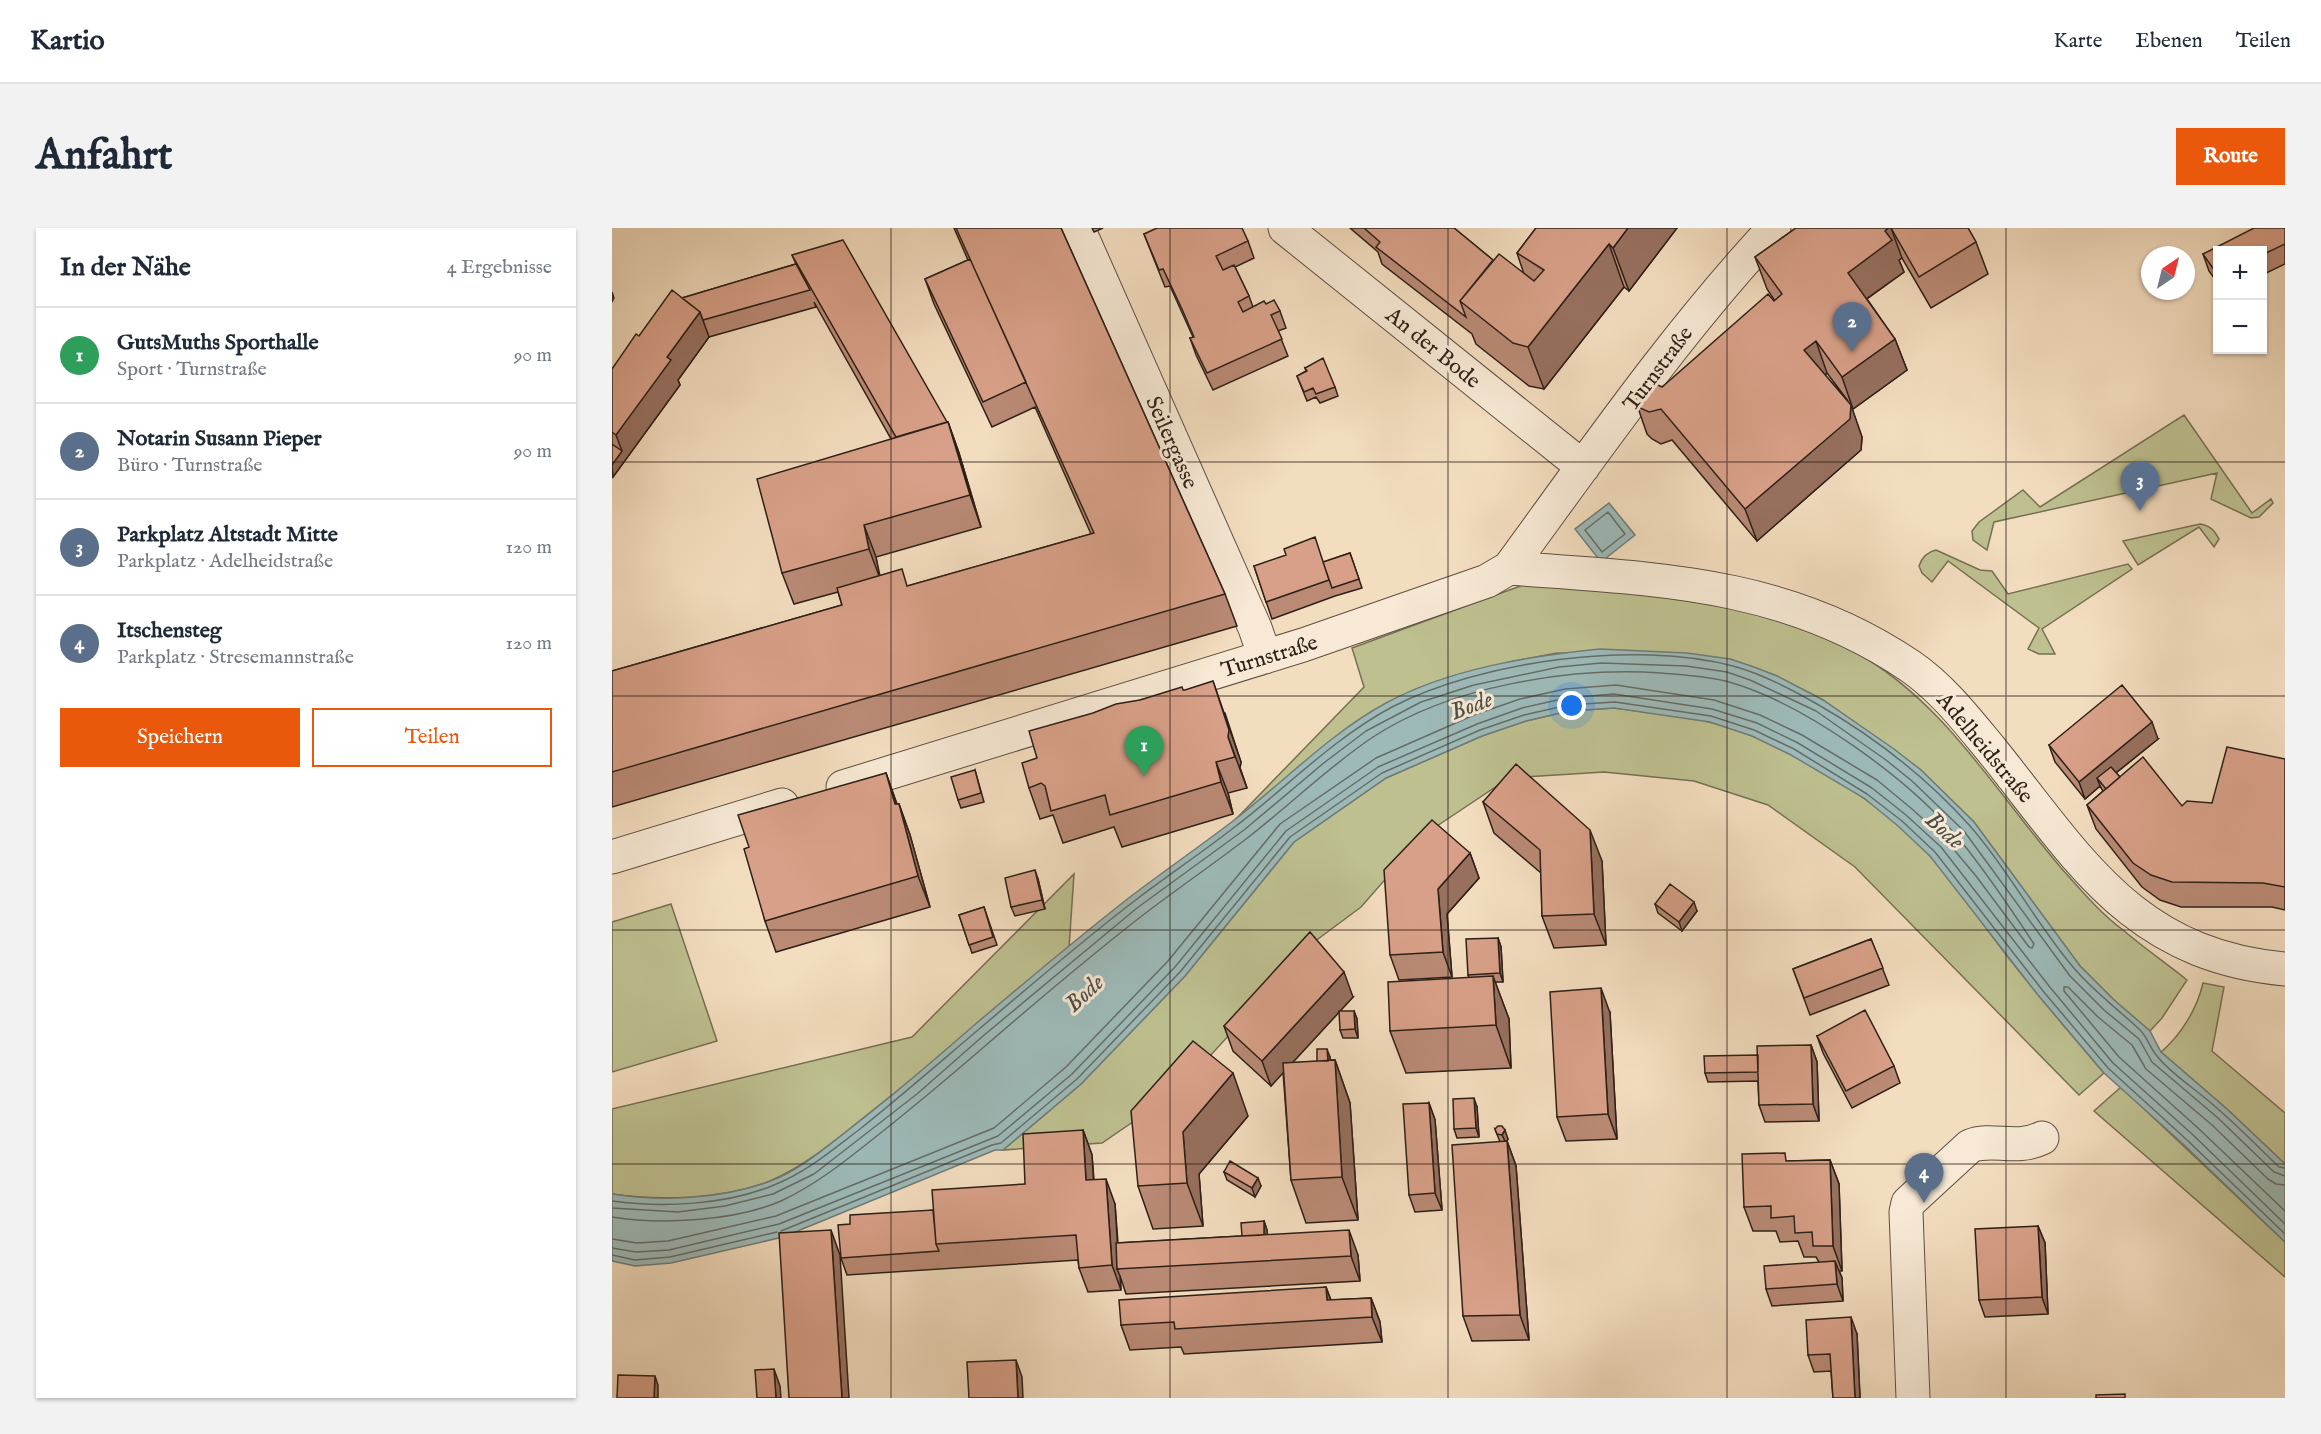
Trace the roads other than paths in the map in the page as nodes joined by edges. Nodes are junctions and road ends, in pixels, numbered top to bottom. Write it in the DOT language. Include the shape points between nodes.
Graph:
graph roads {
  1 [pos="1078,228"];
  2 [pos="1285,228"];
  3 [pos="1774,228"];
  4 [pos="1583,467"];
  5 [pos="1509,568"];
  6 [pos="1265,657"];
  7 [pos="612,857"];
  8 [pos="2285,969"];
  9 [pos="2042,1138"];
  10 [pos="1913,1398"];
  1 -- 6 [label="street, Seilergasse" via="1256,628"];
  2 -- 4 [label="street, An der Bode"];
  3 -- 4 [label="street, Turnstraße" via="1664,356"];
  4 -- 5 [label="street, Turnstraße"];
  5 -- 6 [label="street, Turnstraße" via="1459,592"];
  5 -- 8 [label="street, Adelheidstraße" via="1650,579 1734,591 1796,608 1855,633 1912,668 1961,712 2059,837 2129,910 2206,952 2231,961"];
  6 -- 7 [label="street, Turnstraße"];
  9 -- 10 [label="street" via="2024,1144 1970,1146 1908,1203"];
}
